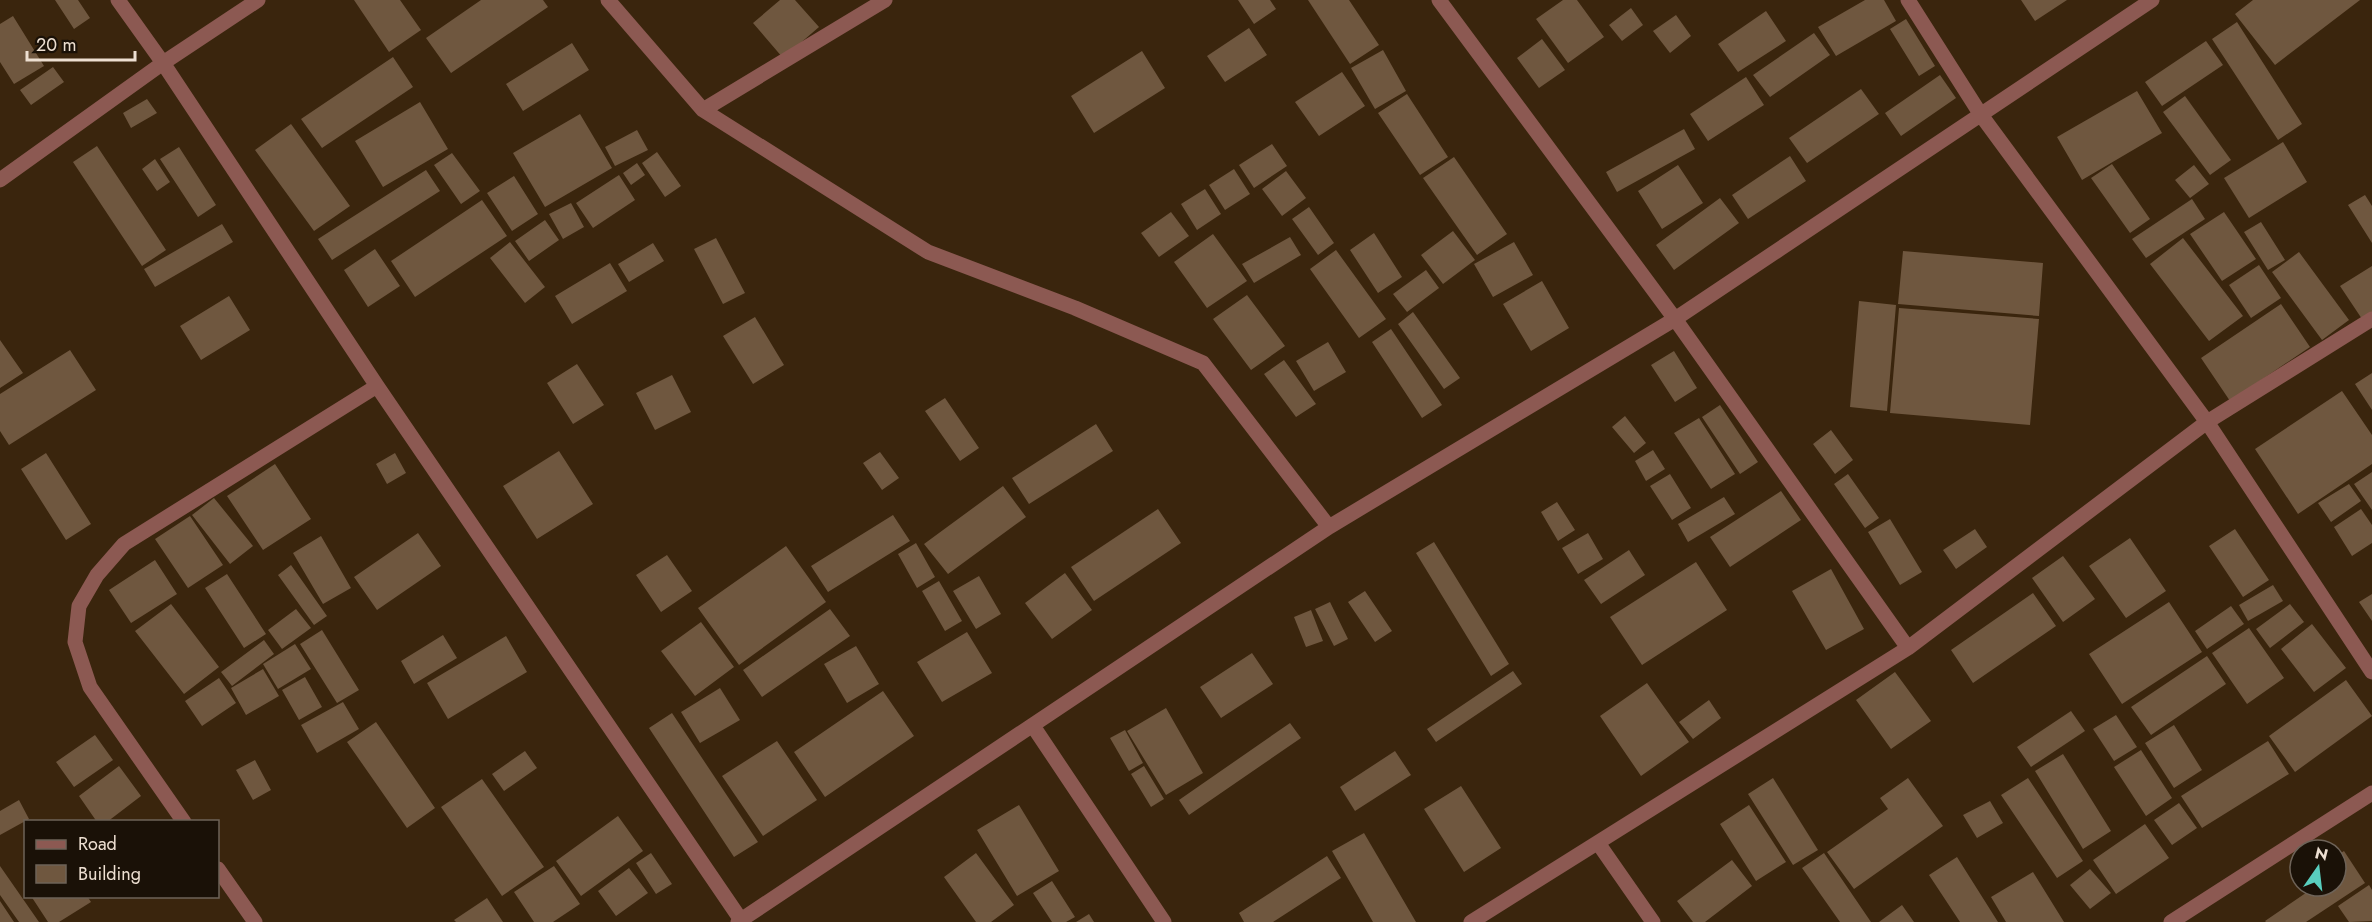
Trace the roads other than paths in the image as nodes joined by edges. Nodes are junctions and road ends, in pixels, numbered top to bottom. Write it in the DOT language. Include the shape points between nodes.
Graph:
graph roads {
  1 [pos="118,0"];
  2 [pos="258,0"];
  3 [pos="608,0"];
  4 [pos="885,0"];
  5 [pos="1439,0"];
  6 [pos="1908,0"];
  7 [pos="2152,0"];
  8 [pos="163,63"];
  9 [pos="703,110"];
  10 [pos="1982,115"];
  11 [pos="0,180"];
  12 [pos="1675,319"];
  13 [pos="2372,319"];
  14 [pos="376,386"];
  15 [pos="2207,422"];
  16 [pos="1329,527"];
  17 [pos="1908,648"];
  18 [pos="2372,672"];
  19 [pos="1033,726"];
  20 [pos="2372,793"];
  21 [pos="183,820"];
  22 [pos="1598,843"];
  23 [pos="219,870"];
  24 [pos="740,921"];
  25 [pos="255,922"];
  26 [pos="1164,922"];
  27 [pos="1471,922"];
  28 [pos="1653,922"];
  29 [pos="2171,922"];
  1 -- 8 [label="street"];
  2 -- 8 [label="street"];
  3 -- 9 [label="street"];
  4 -- 9 [label="street"];
  5 -- 12 [label="street"];
  6 -- 10 [label="street"];
  7 -- 10 [label="street"];
  8 -- 11 [label="street"];
  8 -- 14 [label="street"];
  9 -- 16 [label="street" via="928,252 1076,308 1203,363"];
  10 -- 12 [label="street"];
  10 -- 15 [label="street"];
  12 -- 16 [label="street"];
  12 -- 17 [label="street"];
  13 -- 15 [label="street"];
  14 -- 21 [label="street" via="124,544 97,575 79,606 75,642 90,687"];
  14 -- 24 [label="street"];
  15 -- 17 [label="street"];
  15 -- 18 [label="street"];
  16 -- 19 [label="street"];
  17 -- 22 [label="street"];
  19 -- 24 [label="street"];
  19 -- 26 [label="street"];
  20 -- 29 [label="street"];
  22 -- 27 [label="street"];
  22 -- 28 [label="street"];
  23 -- 25 [label="street"];
}
